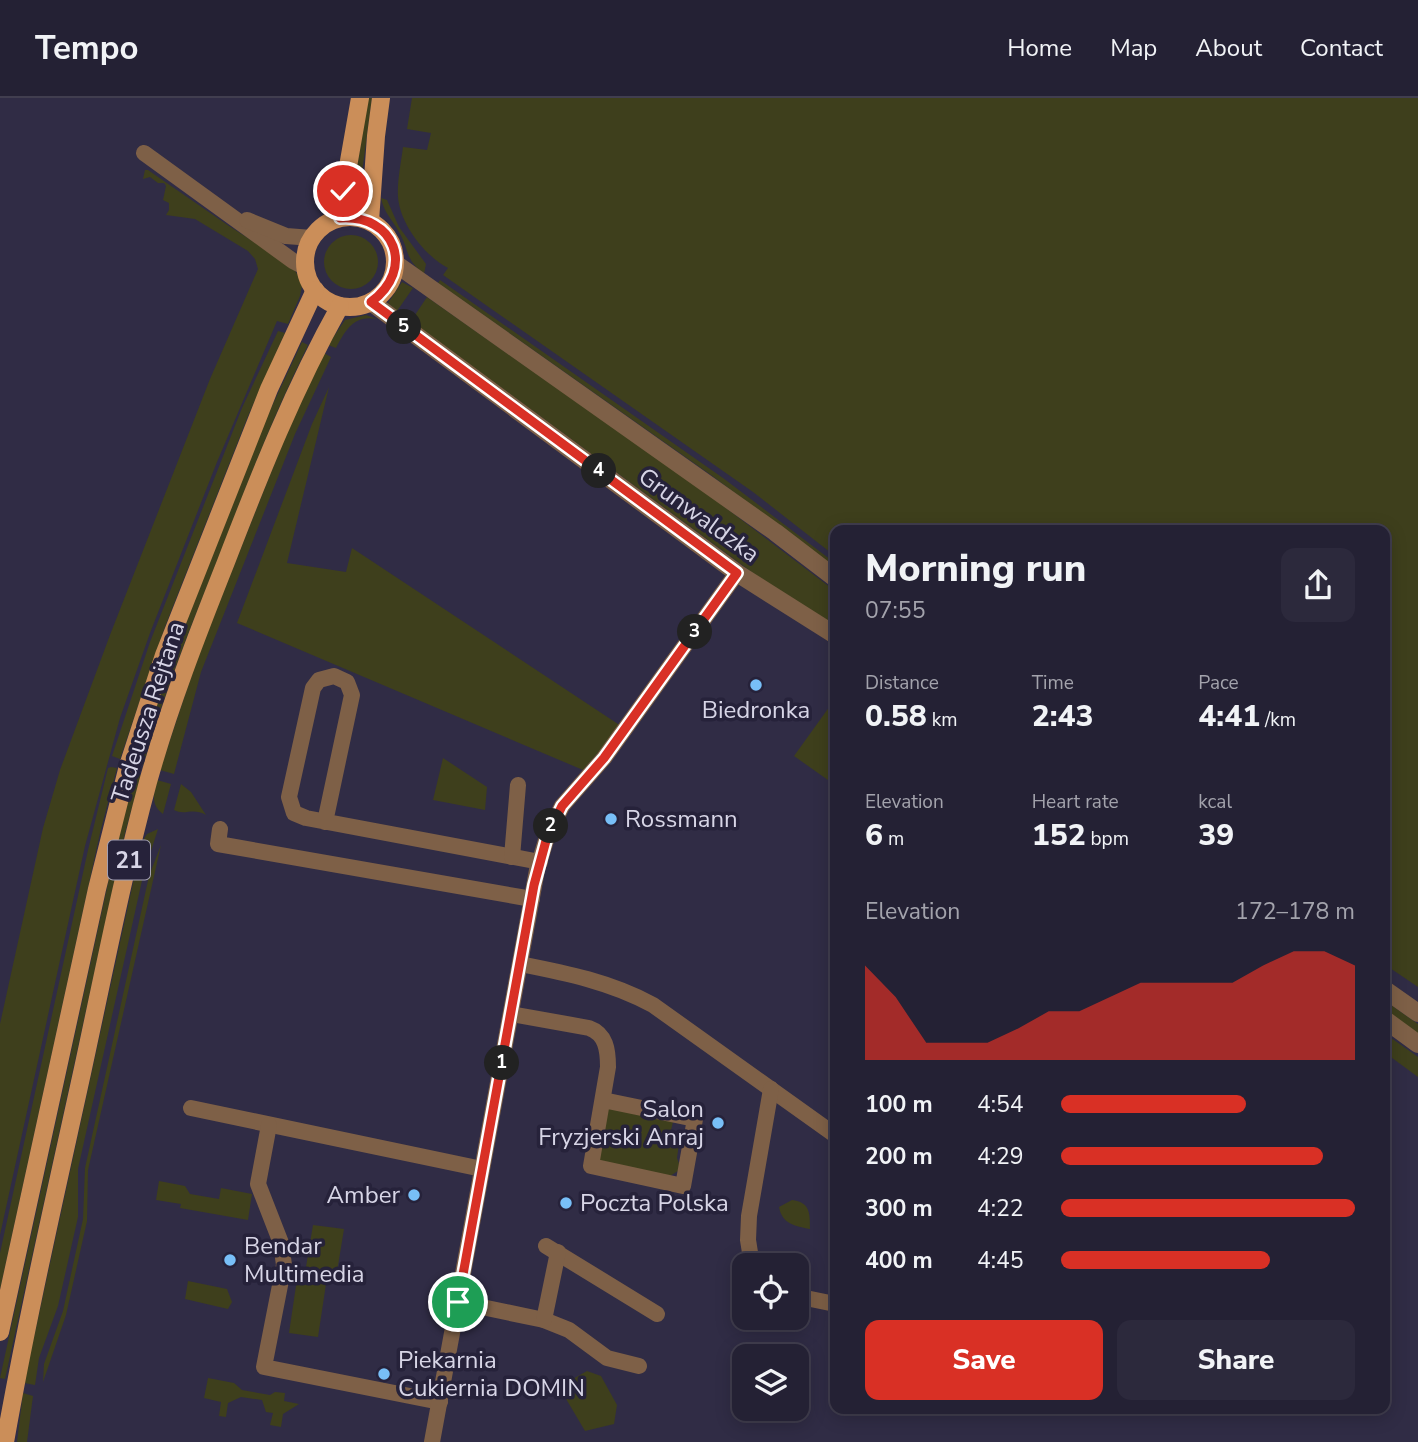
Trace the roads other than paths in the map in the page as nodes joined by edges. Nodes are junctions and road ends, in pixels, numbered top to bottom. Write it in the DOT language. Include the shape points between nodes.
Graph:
graph roads {
  1 [pos="360,98"];
  2 [pos="382,98"];
  3 [pos="144,153"];
  4 [pos="220,210"];
  5 [pos="340,218"];
  6 [pos="370,221"];
  7 [pos="312,238"];
  8 [pos="396,264"];
  9 [pos="306,267"];
  10 [pos="315,290"];
  11 [pos="371,302"];
  12 [pos="340,306"];
  13 [pos="737,573"];
  14 [pos="830,574"];
  15 [pos="830,632"];
  16 [pos="518,785"];
  17 [pos="325,822"];
  18 [pos="220,829"];
  19 [pos="512,857"];
  20 [pos="540,862"];
  21 [pos="533,892"];
  22 [pos="520,964"];
  23 [pos="1390,993"];
  24 [pos="1418,1013"];
  25 [pos="511,1014"];
  26 [pos="1390,1023"];
  27 [pos="1418,1044"];
  28 [pos="771,1089"];
  29 [pos="603,1100"];
  30 [pos="191,1108"];
  31 [pos="269,1125"];
  32 [pos="830,1131"];
  33 [pos="482,1169"];
  34 [pos="750,1253"];
  35 [pos="809,1299"];
  36 [pos="458,1302"];
  37 [pos="830,1303"];
  38 [pos="657,1314"];
  39 [pos="544,1320"];
  40 [pos="0,1332"];
  41 [pos="639,1366"];
  42 [pos="440,1402"];
  43 [pos="5,1442"];
  44 [pos="432,1442"];
  1 -- 5 [label="main road"];
  2 -- 6 [label="main road"];
  3 -- 4 [label="street"];
  4 -- 7 [label="street" via="286,236"];
  4 -- 9 [label="street"];
  5 -- 6 [label="main road"];
  5 -- 7 [label="main road"];
  6 -- 8 [label="main road" via="390,239"];
  7 -- 9 [label="main road"];
  8 -- 11 [label="main road" via="384,293"];
  8 -- 14 [label="street, Grunwaldzka"];
  9 -- 10 [label="main road"];
  10 -- 12 [label="main road"];
  10 -- 40 [label="main road, Tadeusza Rejtana / 21" via="254,427 164,655 132,753"];
  11 -- 12 [label="main road"];
  11 -- 13 [label="street, Grunwaldzka"];
  12 -- 43 [label="main road, Tadeusza Rejtana / 21" via="262,468 160,739 108,953"];
  13 -- 15 [label="street, Grunwaldzka"];
  13 -- 20 [label="street" via="604,758 562,806"];
  16 -- 19 [label="street"];
  17 -- 17 [label="street" via="295,813 289,797 313,688 319,680 334,676 350,685 352,699"];
  17 -- 19 [label="street"];
  18 -- 21 [label="street" via="218,844"];
  19 -- 20 [label="street"];
  20 -- 21 [label="street"];
  21 -- 22 [label="street"];
  22 -- 25 [label="street"];
  22 -- 28 [label="street" via="589,978 635,995"];
  23 -- 24 [label="street"];
  25 -- 29 [label="street" via="589,1028 599,1034 608,1058"];
  25 -- 33 [label="street"];
  26 -- 27 [label="street"];
  28 -- 32 [label="street"];
  28 -- 34 [label="street" via="749,1216"];
  29 -- 29 [label="street" via="592,1166 683,1186 695,1119"];
  30 -- 31 [label="street"];
  31 -- 33 [label="street"];
  31 -- 42 [label="street" via="258,1184 281,1243 284,1265 264,1367"];
  33 -- 36 [label="street"];
  35 -- 37 [label="street"];
  36 -- 39 [label="street"];
  36 -- 42 [label="street"];
  38 -- 39 [label="street" via="552,1249"];
  39 -- 41 [label="street" via="607,1358"];
  42 -- 44 [label="street"];
}
